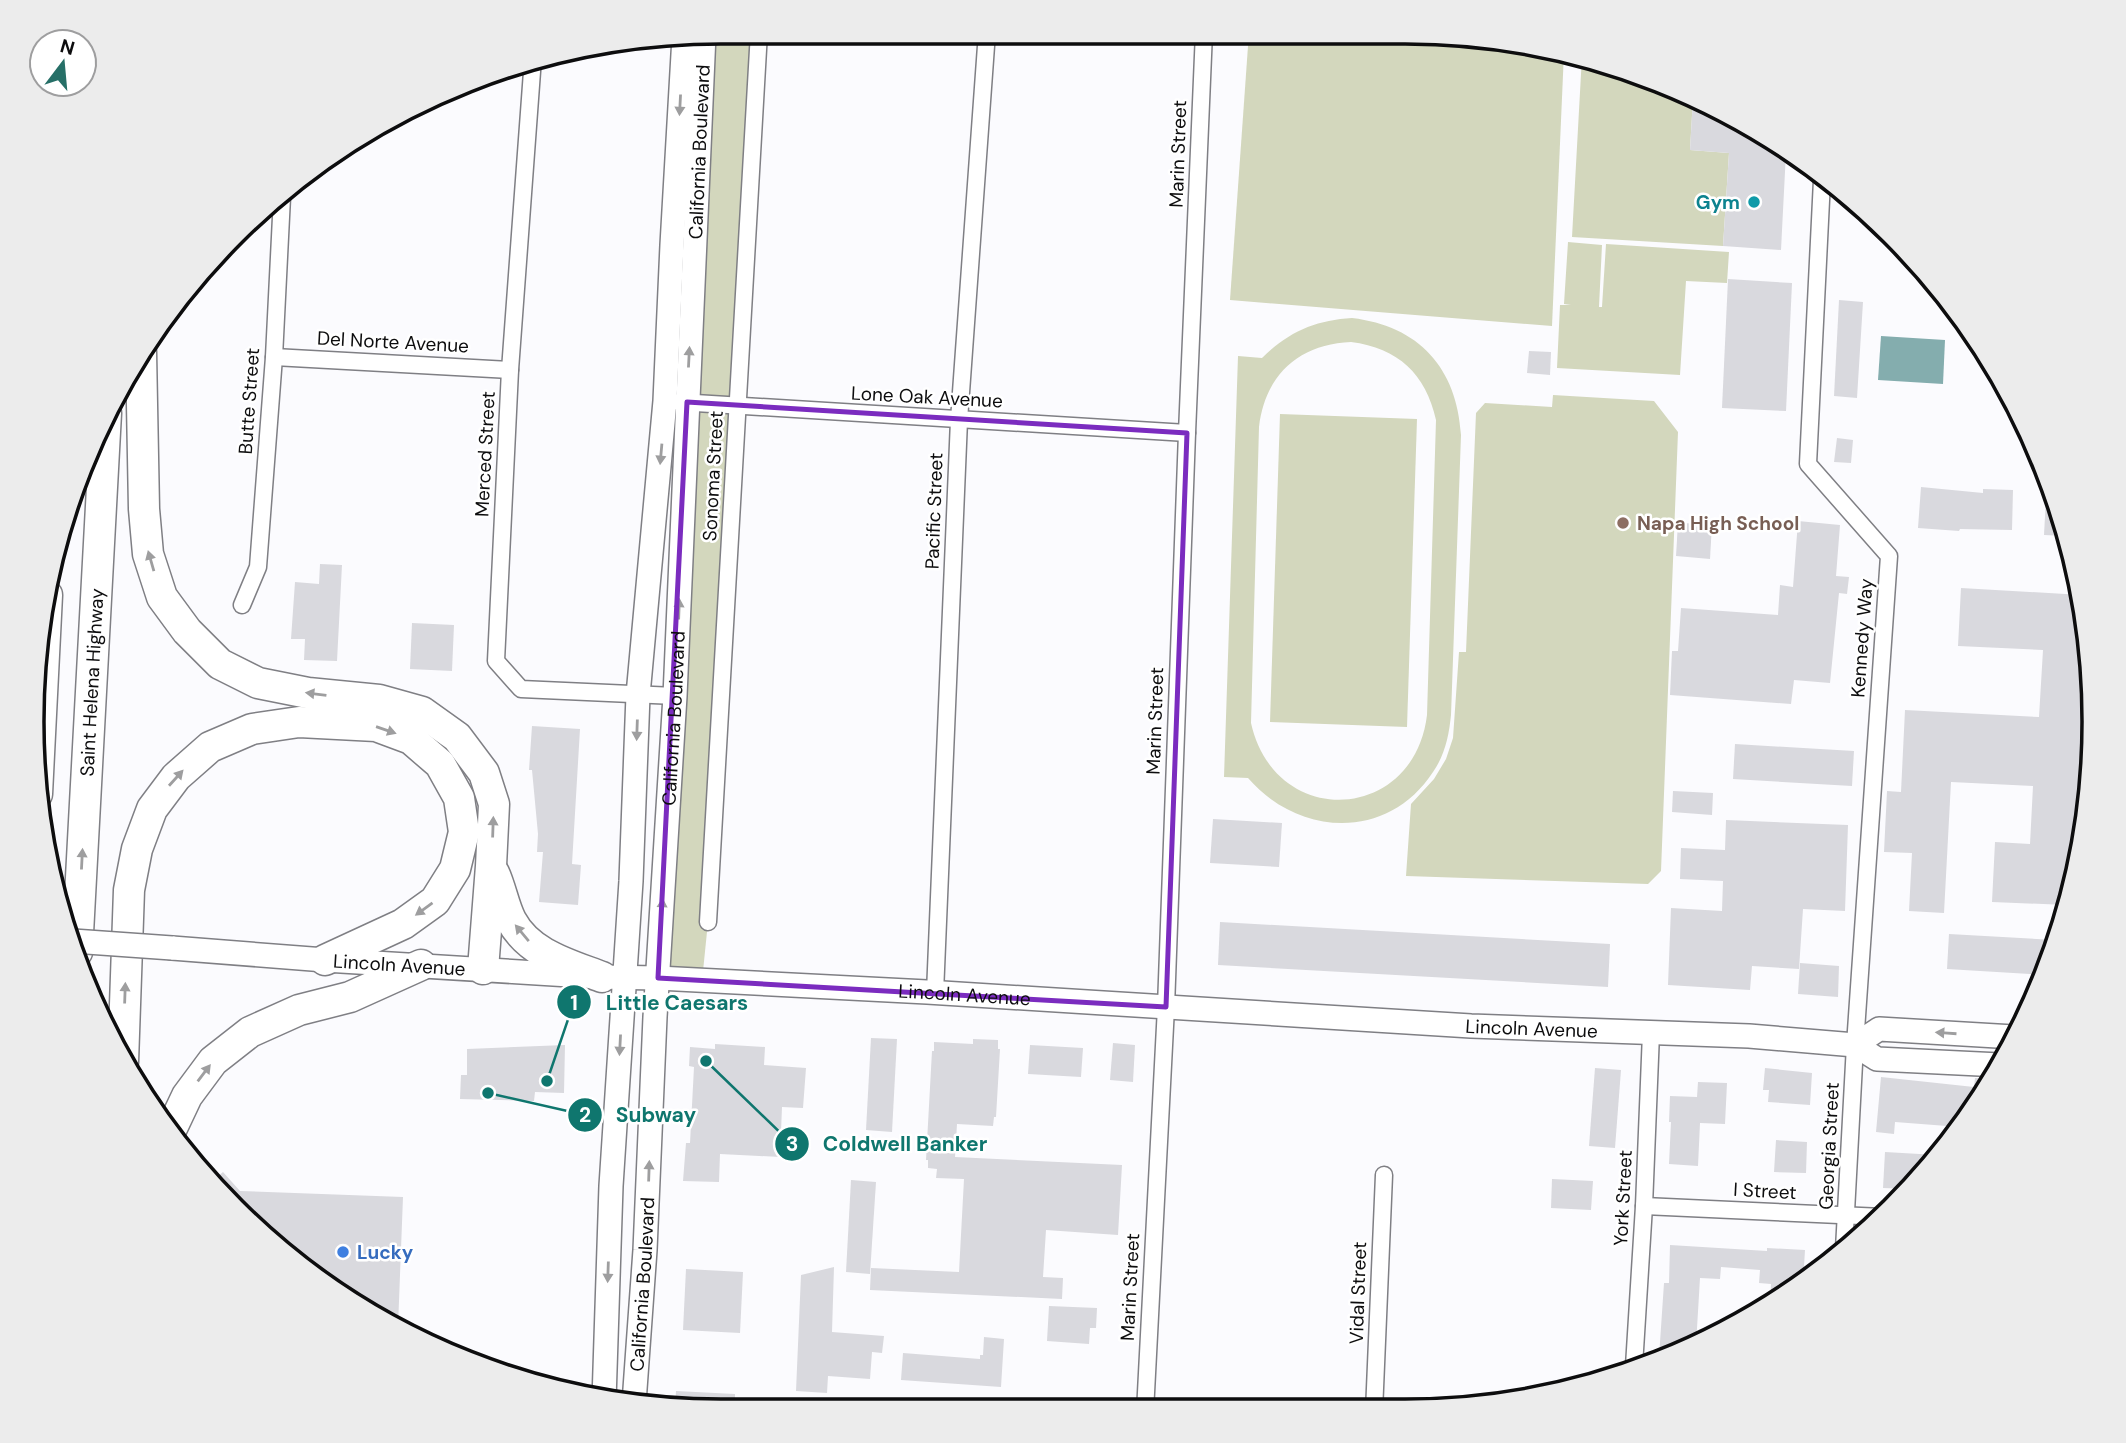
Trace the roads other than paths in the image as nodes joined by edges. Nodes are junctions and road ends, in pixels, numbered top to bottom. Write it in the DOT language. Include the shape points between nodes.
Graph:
graph roads {
  1 [pos="703,44"];
  2 [pos="758,44"];
  3 [pos="986,44"];
  4 [pos="1203,44"];
  5 [pos="684,45"];
  6 [pos="532,71"];
  7 [pos="1822,188"];
  8 [pos="282,207"];
  9 [pos="274,357"];
  10 [pos="510,370"];
  11 [pos="141,372"];
  12 [pos="676,401"];
  13 [pos="739,406"];
  14 [pos="959,420"];
  15 [pos="1187,433"];
  16 [pos="104,442"];
  17 [pos="242,605"];
  18 [pos="638,695"];
  19 [pos="675,696"];
  20 [pos="491,866"];
  21 [pos="708,922"];
  22 [pos="78,933"];
  23 [pos="81,941"];
  24 [pos="325,960"];
  25 [pos="421,965"];
  26 [pos="483,968"];
  27 [pos="614,977"];
  28 [pos="658,978"];
  29 [pos="935,993"];
  30 [pos="1166,1007"];
  31 [pos="1651,1032"];
  32 [pos="2004,1036"];
  33 [pos="124,1039"];
  34 [pos="1856,1045"];
  35 [pos="1988,1064"];
  36 [pos="175,1121"];
  37 [pos="1384,1175"];
  38 [pos="1644,1206"];
  39 [pos="1846,1215"];
  40 [pos="1867,1216"];
  41 [pos="1845,1236"];
  42 [pos="1634,1359"];
  43 [pos="604,1388"];
  44 [pos="635,1393"];
  45 [pos="1146,1399"];
  46 [pos="1375,1399"];
  12 -- 1 [label="street, California Boulevard, one-way"];
  2 -- 13 [label="street, Sonoma Street"];
  3 -- 14 [label="street, Pacific Street"];
  4 -- 15 [label="street, Marin Street"];
  5 -- 12 [label="street, California Boulevard, one-way" via="671,245"];
  6 -- 10 [label="street, Merced Street"];
  7 -- 34 [label="street, Kennedy Way" via="1808,464 1889,556"];
  8 -- 9 [label="street, Butte Street"];
  9 -- 10 [label="street, Del Norte Avenue"];
  9 -- 17 [label="street, Butte Street" via="258,567"];
  10 -- 18 [label="street, Merced Street" via="496,661 521,689"];
  20 -- 11 [label="highway, one-way" via="494,804 484,773 457,737 422,712 379,700 258,683 220,664 162,597 148,554"];
  12 -- 13 [label="street, Lone Oak Avenue"];
  12 -- 18 [label="street, California Boulevard, one-way"];
  19 -- 12 [label="street, California Boulevard, one-way"];
  13 -- 14 [label="street, Lone Oak Avenue"];
  13 -- 21 [label="street, Sonoma Street"];
  14 -- 15 [label="street, Lone Oak Avenue"];
  14 -- 29 [label="street, Pacific Street"];
  15 -- 30 [label="street, Marin Street"];
  22 -- 16 [label="highway, Saint Helena Highway, one-way"];
  18 -- 19 [label="street, Merced Street"];
  18 -- 27 [label="street, California Boulevard, one-way" via="631,881"];
  28 -- 19 [label="street, California Boulevard, one-way"];
  20 -- 26 [label="highway"];
  27 -- 20 [label="highway, one-way" via="551,958 526,940 510,919"];
  23 -- 24 [label="street, Lincoln Avenue, bridge"];
  24 -- 25 [label="street, Lincoln Avenue"];
  33 -- 24 [label="highway, one-way" via="129,890 137,849 152,809 176,776 210,747 252,729 299,722 376,726 411,739 440,764 459,798 464,832 455,869 435,901 403,924"];
  25 -- 26 [label="street, Lincoln Avenue"];
  36 -- 25 [label="highway, one-way" via="213,1061 250,1032 299,1010 350,997"];
  26 -- 27 [label="street, Lincoln Avenue"];
  27 -- 28 [label="street, Lincoln Avenue"];
  27 -- 43 [label="street, California Boulevard, one-way"];
  28 -- 29 [label="street, Lincoln Avenue"];
  44 -- 28 [label="street, California Boulevard, one-way"];
  29 -- 30 [label="street, Lincoln Avenue"];
  30 -- 31 [label="street, Lincoln Avenue"];
  30 -- 45 [label="street, Marin Street"];
  31 -- 34 [label="street, Lincoln Avenue"];
  31 -- 38 [label="street, York Street"];
  32 -- 34 [label="street, one-way" via="1879,1029"];
  34 -- 35 [label="street, Lincoln Avenue" via="1877,1059"];
  34 -- 39 [label="street, Georgia Street"];
  37 -- 46 [label="street, Vidal Street"];
  38 -- 39 [label="street, I Street"];
  38 -- 42 [label="street, York Street"];
  39 -- 40 [label="street, I Street"];
  39 -- 41 [label="street, Georgia Street"];
}
